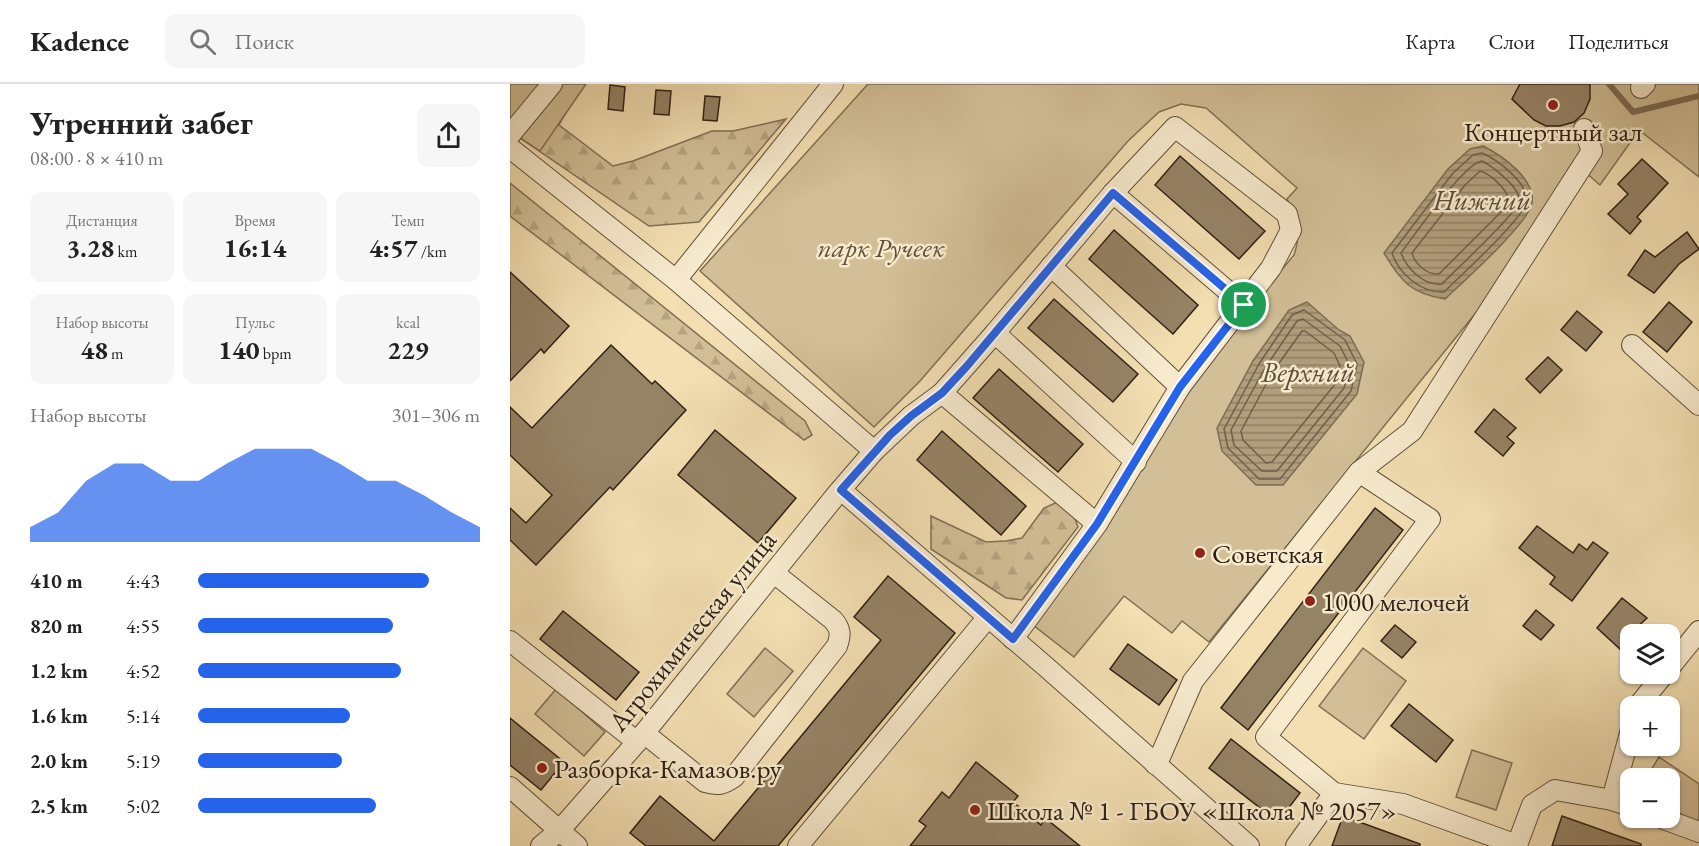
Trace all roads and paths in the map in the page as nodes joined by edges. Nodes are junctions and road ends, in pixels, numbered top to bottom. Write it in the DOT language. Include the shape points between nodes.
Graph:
graph roads {
  1 [pos="552,84"];
  2 [pos="833,84"];
  3 [pos="1584,129"];
  4 [pos="510,135"];
  5 [pos="510,148"];
  6 [pos="1113,193"];
  7 [pos="1051,266"];
  8 [pos="676,280"];
  9 [pos="1244,305"];
  10 [pos="995,333"];
  11 [pos="1632,345"];
  12 [pos="1180,387"];
  13 [pos="942,393"];
  14 [pos="1699,405"];
  15 [pos="874,452"];
  16 [pos="1136,462"];
  17 [pos="1359,472"];
  18 [pos="841,490"];
  19 [pos="1097,524"];
  20 [pos="774,573"];
  21 [pos="988,617"];
  22 [pos="1699,631"];
  23 [pos="1013,639"];
  24 [pos="510,641"];
  25 [pos="1680,655"];
  26 [pos="1656,684"];
  27 [pos="1646,696"];
  28 [pos="640,738"];
  29 [pos="1155,764"];
  30 [pos="510,787"];
  31 [pos="1334,793"];
  32 [pos="1620,803"];
  33 [pos="1680,825"];
  34 [pos="559,831"];
  35 [pos="1699,832"];
  36 [pos="541,846"];
  37 [pos="577,846"];
  38 [pos="798,846"];
  39 [pos="1249,846"];
  40 [pos="1296,846"];
  1 -- 4 [label="street"];
  2 -- 8 [label="street"];
  3 -- 17 [label="street" via="1592,151 1412,431"];
  5 -- 8 [label="street"];
  6 -- 7 [label="street, Агрохимическая улица"];
  6 -- 9 [label="street"];
  6 -- 9 [label="street, Агрохимическая улица" via="1174,127 1287,214 1291,230 1271,268"];
  7 -- 10 [label="street, Агрохимическая улица"];
  7 -- 12 [label="street"];
  8 -- 15 [label="street"];
  9 -- 12 [label="street"];
  10 -- 13 [label="street, Агрохимическая улица"];
  10 -- 16 [label="street"];
  11 -- 14 [label="street"];
  12 -- 16 [label="street"];
  13 -- 15 [label="street, Агрохимическая улица"];
  13 -- 19 [label="street"];
  15 -- 18 [label="street, Агрохимическая улица"];
  16 -- 19 [label="street"];
  17 -- 29 [label="street" via="1193,681"];
  17 -- 31 [label="street" via="1430,519 1266,736"];
  18 -- 20 [label="street, Агрохимическая улица"];
  18 -- 21 [label="street"];
  19 -- 23 [label="street"];
  20 -- 28 [label="street, Агрохимическая улица"];
  20 -- 28 [label="street" via="833,620 841,635 837,646 734,777 725,784 705,782"];
  21 -- 23 [label="street"];
  21 -- 38 [label="street"];
  22 -- 25 [label="street"];
  23 -- 29 [label="street"];
  24 -- 28 [label="street"];
  26 -- 27 [label="street"];
  28 -- 34 [label="street, Агрохимическая улица"];
  29 -- 39 [label="street"];
  30 -- 34 [label="street"];
  31 -- 32 [label="street" via="1403,804 1517,845 1532,805 1555,790"];
  31 -- 40 [label="street"];
  33 -- 35 [label="street"];
  34 -- 36 [label="street, Агрохимическая улица"];
  34 -- 37 [label="street"];
}
